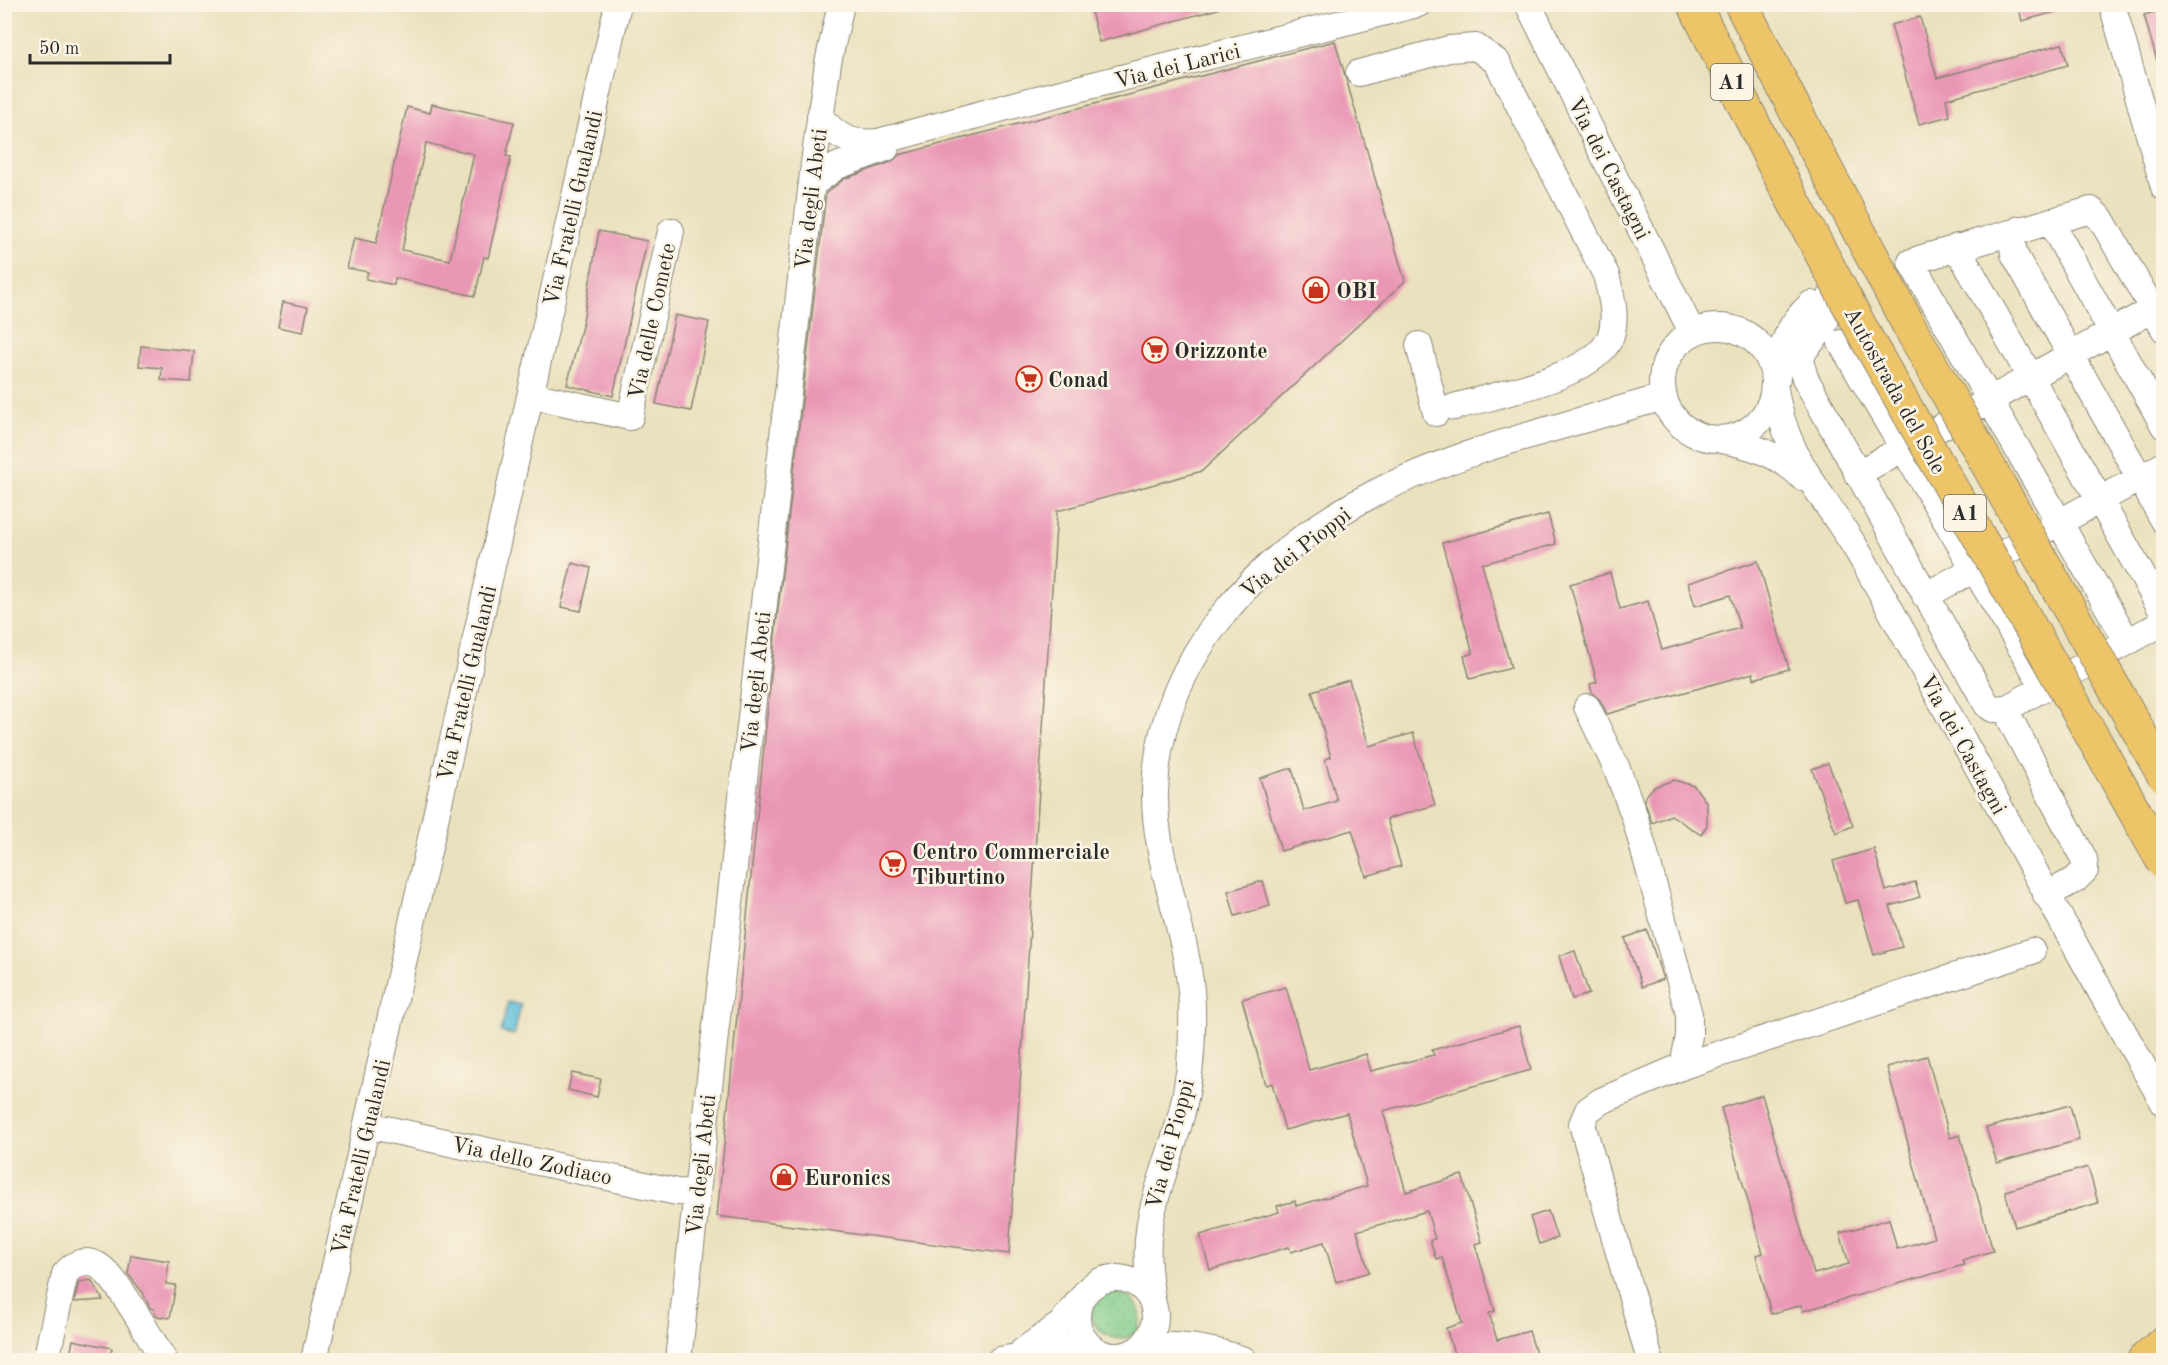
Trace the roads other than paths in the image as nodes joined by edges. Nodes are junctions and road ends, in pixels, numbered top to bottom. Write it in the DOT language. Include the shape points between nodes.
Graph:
graph roads {
  1 [pos="618,4"];
  2 [pos="841,4"];
  3 [pos="1418,4"];
  4 [pos="1528,4"];
  5 [pos="1694,4"];
  6 [pos="1741,4"];
  7 [pos="2112,4"];
  8 [pos="1359,73"];
  9 [pos="936,127"];
  10 [pos="817,136"];
  11 [pos="861,158"];
  12 [pos="811,185"];
  13 [pos="2163,187"];
  14 [pos="2050,221"];
  15 [pos="2020,229"];
  16 [pos="670,231"];
  17 [pos="1957,247"];
  18 [pos="2158,319"];
  19 [pos="1692,332"];
  20 [pos="2112,332"];
  21 [pos="1840,343"];
  22 [pos="1419,345"];
  23 [pos="2070,354"];
  24 [pos="2030,376"];
  25 [pos="1775,388"];
  26 [pos="531,395"];
  27 [pos="1663,397"];
  28 [pos="1989,399"];
  29 [pos="2163,426"];
  30 [pos="1712,439"];
  31 [pos="1903,448"];
  32 [pos="2163,465"];
  33 [pos="1857,474"];
  34 [pos="2139,478"];
  35 [pos="1822,498"];
  36 [pos="2099,500"];
  37 [pos="2163,520"];
  38 [pos="2059,522"];
  39 [pos="1975,569"];
  40 [pos="1925,596"];
  41 [pos="2163,614"];
  42 [pos="2163,622"];
  43 [pos="2127,641"];
  44 [pos="2044,687"];
  45 [pos="1587,707"];
  46 [pos="2011,721"];
  47 [pos="2163,776"];
  48 [pos="2163,863"];
  49 [pos="2046,895"];
  50 [pos="2032,951"];
  51 [pos="1683,1066"];
  52 [pos="2163,1103"];
  53 [pos="367,1125"];
  54 [pos="696,1193"];
  55 [pos="1148,1221"];
  56 [pos="1086,1292"];
  57 [pos="1153,1302"];
  58 [pos="2163,1342"];
  59 [pos="1142,1347"];
  60 [pos="1218,1351"];
  61 [pos="1104,1354"];
  62 [pos="1008,1358"];
  63 [pos="46,1360"];
  64 [pos="164,1360"];
  65 [pos="314,1360"];
  66 [pos="678,1360"];
  67 [pos="1244,1360"];
  68 [pos="1650,1360"];
  69 [pos="2144,1360"];
  1 -- 26 [label="street, Via Fratelli Gualandi"];
  2 -- 10 [label="street, Via degli Abeti"];
  3 -- 9 [label="street, Via dei Larici"];
  4 -- 19 [label="street, Via dei Castagni"];
  5 -- 48 [label="main road, Autostrada del Sole / A1, bridge" via="1868,341"];
  6 -- 47 [label="main road, Autostrada del Sole / A1, bridge" via="1908,324"];
  7 -- 13 [label="street"];
  8 -- 22 [label="street" via="1449,49 1476,47 1497,62 1606,275 1613,310 1612,330 1592,361 1570,372 1445,410"];
  9 -- 10 [label="street, Via dei Larici" via="878,142 854,143 832,131"];
  9 -- 11 [label="street, Via dei Larici"];
  10 -- 11 [label="street" via="829,153"];
  10 -- 12 [label="street, Via degli Abeti"];
  11 -- 12 [label="street, Via dei Larici" via="837,166"];
  12 -- 54 [label="street, Via degli Abeti"];
  14 -- 15 [label="street"];
  14 -- 18 [label="street" via="2091,210 2102,219"];
  14 -- 20 [label="street"];
  15 -- 17 [label="street"];
  15 -- 23 [label="street" via="2012,239 2014,254"];
  16 -- 26 [label="street, Via delle Comete" via="630,417"];
  17 -- 24 [label="street"];
  17 -- 28 [label="street" via="1915,261"];
  18 -- 20 [label="street"];
  19 -- 25 [label="street, Via dei Castagni" via="1723,326 1750,336 1768,357"];
  19 -- 27 [label="street" via="1666,359 1661,378"];
  20 -- 23 [label="street"];
  20 -- 29 [label="street"];
  21 -- 31 [label="street"];
  23 -- 24 [label="street"];
  23 -- 34 [label="street"];
  24 -- 28 [label="street"];
  24 -- 36 [label="street"];
  25 -- 30 [label="street" via="1771,402 1755,424 1730,438"];
  25 -- 33 [label="street" via="1782,343 1791,324 1820,301 1824,325 1802,351 1801,362 1809,387"];
  25 -- 35 [label="street, Via dei Castagni" via="1793,452"];
  26 -- 53 [label="street, Via Fratelli Gualandi"];
  27 -- 30 [label="street" via="1681,426"];
  27 -- 55 [label="street, Via dei Pioppi" via="1469,455 1375,493 1322,525 1254,580 1223,613 1201,645 1180,680 1158,751 1158,835 1189,978 1192,1033 1182,1113"];
  28 -- 31 [label="street"];
  28 -- 38 [label="street"];
  30 -- 35 [label="street" via="1748,445 1772,455 1796,471"];
  31 -- 33 [label="street"];
  31 -- 39 [label="street"];
  32 -- 34 [label="street"];
  33 -- 40 [label="street"];
  34 -- 36 [label="street"];
  34 -- 37 [label="street"];
  35 -- 49 [label="street, Via dei Castagni" via="1850,538 1946,708"];
  36 -- 38 [label="street"];
  36 -- 41 [label="street"];
  38 -- 39 [label="street"];
  38 -- 43 [label="street"];
  39 -- 40 [label="street"];
  39 -- 44 [label="street"];
  40 -- 44 [label="street" via="1987,705 1993,709 2007,708"];
  42 -- 43 [label="street"];
  43 -- 44 [label="street"];
  45 -- 51 [label="street" via="1630,802 1687,1002 1689,1036"];
  46 -- 49 [label="street" via="2084,859 2085,870 2079,877"];
  49 -- 52 [label="street, Via dei Castagni"];
  50 -- 51 [label="street"];
  51 -- 68 [label="street" via="1601,1101 1588,1110 1582,1124"];
  53 -- 54 [label="street, Via dello Zodiaco"];
  53 -- 65 [label="street, Via Fratelli Gualandi"];
  54 -- 66 [label="street, Via degli Abeti"];
  55 -- 56 [label="street" via="1122,1264"];
  55 -- 57 [label="street" via="1145,1256"];
  56 -- 57 [label="street" via="1113,1277 1124,1278 1136,1282"];
  56 -- 61 [label="street" via="1077,1311 1077,1325 1091,1348"];
  56 -- 62 [label="street" via="1060,1325"];
  57 -- 59 [label="street" via="1154,1328"];
  57 -- 60 [label="street" via="1176,1326"];
  58 -- 69 [label="main road"];
  59 -- 60 [label="street"];
  59 -- 61 [label="street" via="1130,1354"];
  60 -- 67 [label="street"];
  61 -- 62 [label="street" via="1072,1348"];
  63 -- 64 [label="street" via="65,1274 70,1267 84,1262 103,1268"];
}
